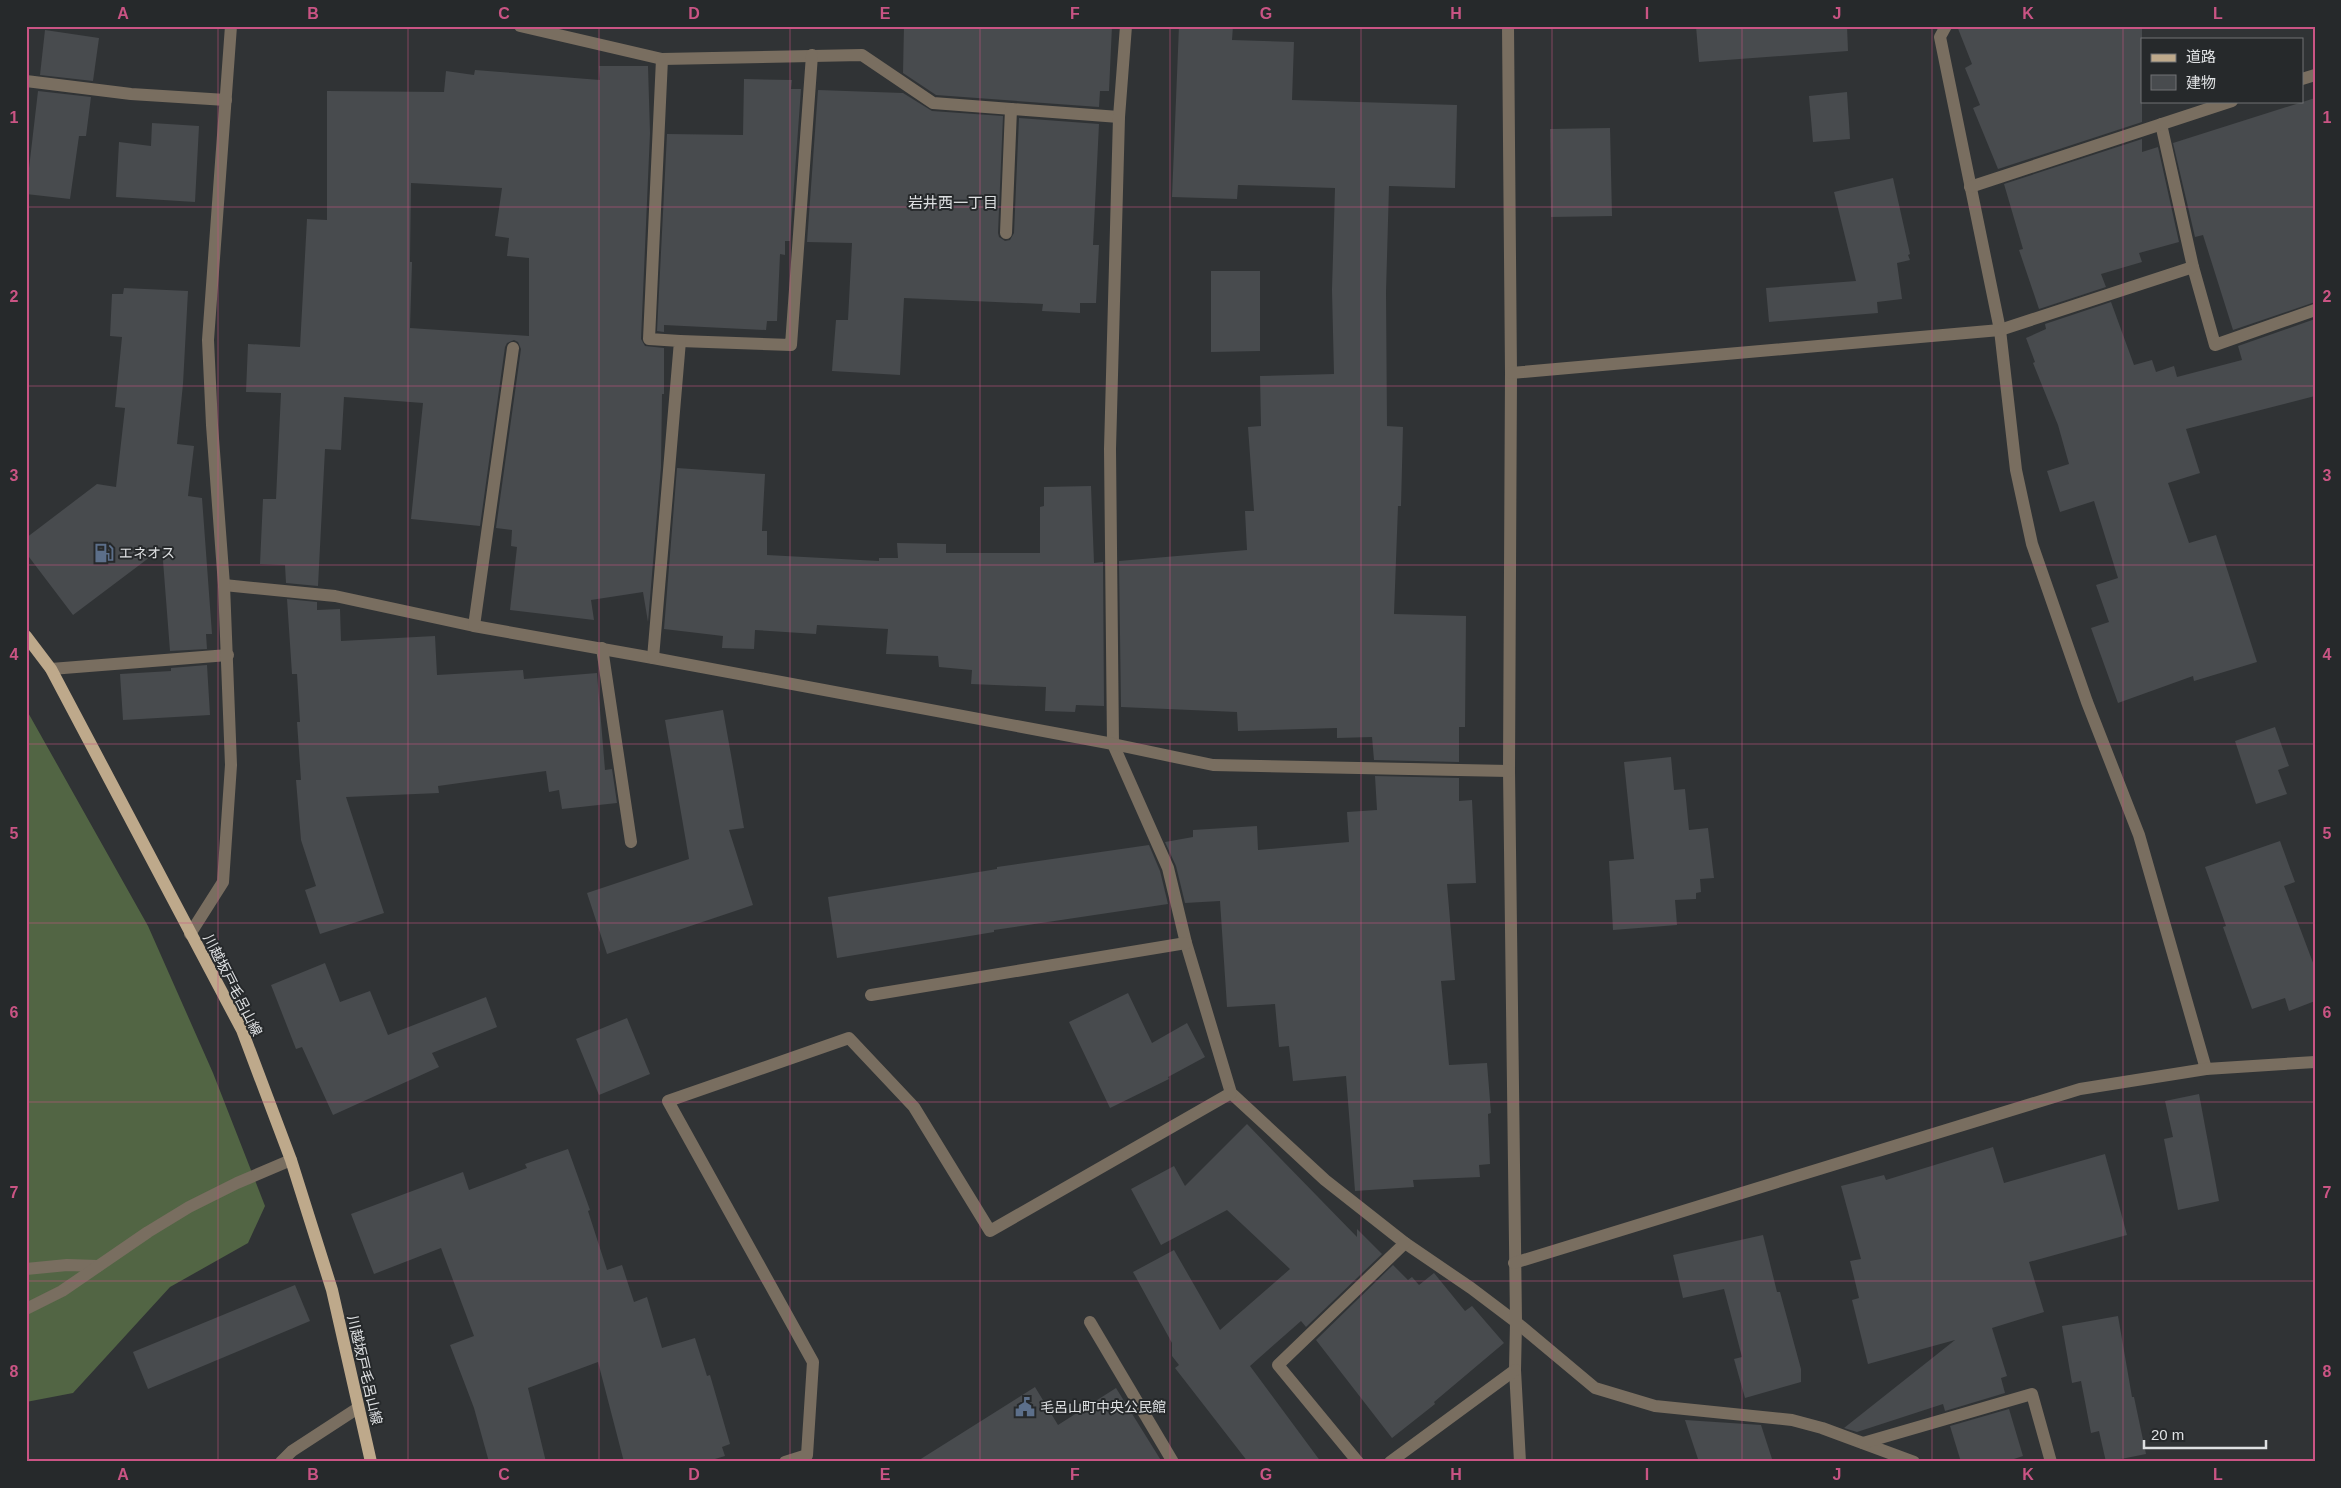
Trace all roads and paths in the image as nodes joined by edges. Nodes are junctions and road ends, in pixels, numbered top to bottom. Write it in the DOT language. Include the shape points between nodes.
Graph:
graph roads {
  1 [pos="231,26"];
  2 [pos="520,26"];
  3 [pos="1126,26"];
  4 [pos="1508,26"];
  5 [pos="1946,26"];
  6 [pos="812,55"];
  7 [pos="662,59"];
  8 [pos="26,81"];
  9 [pos="226,100"];
  10 [pos="2229,102"];
  11 [pos="1011,109"];
  12 [pos="1119,117"];
  13 [pos="2161,124"];
  14 [pos="1970,187"];
  15 [pos="1006,233"];
  16 [pos="2193,267"];
  17 [pos="2315,310"];
  18 [pos="2000,330"];
  19 [pos="680,341"];
  20 [pos="513,348"];
  21 [pos="1511,373"];
  22 [pos="224,585"];
  23 [pos="474,626"];
  24 [pos="26,636"];
  25 [pos="602,648"];
  26 [pos="228,655"];
  27 [pos="653,658"];
  28 [pos="51,669"];
  29 [pos="1113,744"];
  30 [pos="1509,771"];
  31 [pos="630,842"];
  32 [pos="190,934"];
  33 [pos="1186,943"];
  34 [pos="871,995"];
  35 [pos="2315,1062"];
  36 [pos="2206,1070"];
  37 [pos="1231,1093"];
  38 [pos="291,1160"];
  39 [pos="1405,1243"];
  40 [pos="1514,1263"];
  41 [pos="98,1266"];
  42 [pos="26,1270"];
  43 [pos="26,1309"];
  44 [pos="1090,1322"];
  45 [pos="1516,1322"];
  46 [pos="1515,1370"];
  47 [pos="358,1408"];
  48 [pos="1864,1444"];
  49 [pos="281,1462"];
  50 [pos="372,1462"];
  51 [pos="785,1462"];
  52 [pos="1173,1462"];
  53 [pos="1358,1462"];
  54 [pos="1390,1462"];
  55 [pos="1520,1462"];
  56 [pos="1914,1462"];
  57 [pos="2051,1462"];
  1 -- 9 [label="street"];
  2 -- 7 [label="street"];
  3 -- 12 [label="street"];
  4 -- 21 [label="street"];
  5 -- 14 [label="street" via="1940,37"];
  6 -- 7 [label="street"];
  6 -- 11 [label="street" via="862,55 933,103"];
  6 -- 19 [label="street" via="791,346"];
  7 -- 19 [label="street" via="649,339"];
  8 -- 9 [label="street" via="131,94"];
  9 -- 22 [label="street" via="208,340"];
  10 -- 13 [label="street"];
  11 -- 12 [label="street"];
  11 -- 15 [label="street"];
  12 -- 29 [label="street" via="1110,449"];
  13 -- 14 [label="street"];
  13 -- 16 [label="street"];
  14 -- 18 [label="street"];
  16 -- 17 [label="street" via="2215,345"];
  16 -- 18 [label="street"];
  18 -- 21 [label="street"];
  18 -- 36 [label="street" via="2016,470 2032,544 2087,702 2139,835"];
  19 -- 27 [label="street"];
  20 -- 23 [label="street"];
  21 -- 30 [label="street"];
  22 -- 23 [label="street" via="334,596"];
  22 -- 26 [label="street"];
  23 -- 25 [label="street"];
  24 -- 28 [label="main road, 川越坂戸毛呂山線"];
  25 -- 27 [label="street"];
  25 -- 31 [label="street"];
  26 -- 28 [label="street"];
  26 -- 32 [label="street" via="231,765 223,882"];
  27 -- 29 [label="street"];
  28 -- 32 [label="main road, 川越坂戸毛呂山線"];
  29 -- 30 [label="street" via="1213,764"];
  29 -- 33 [label="street" via="1168,868"];
  30 -- 40 [label="street"];
  32 -- 38 [label="main road, 川越坂戸毛呂山線" via="242,1030"];
  33 -- 34 [label="street"];
  33 -- 37 [label="street"];
  35 -- 36 [label="street"];
  36 -- 40 [label="street" via="2080,1089"];
  37 -- 39 [label="street" via="1325,1180"];
  37 -- 51 [label="street" via="990,1231 914,1107 849,1038 668,1101 813,1362 807,1455"];
  38 -- 41 [label="street" via="189,1207"];
  38 -- 47 [label="main road, 川越坂戸毛呂山線" via="332,1290"];
  39 -- 45 [label="street"];
  39 -- 53 [label="street" via="1278,1365"];
  40 -- 45 [label="street"];
  41 -- 42 [label="street" via="67,1265"];
  41 -- 43 [label="street" via="62,1291"];
  44 -- 52 [label="street"];
  45 -- 46 [label="street"];
  45 -- 48 [label="street" via="1595,1388 1656,1406 1792,1420"];
  46 -- 54 [label="street"];
  46 -- 55 [label="street"];
  47 -- 49 [label="street" via="292,1451"];
  47 -- 50 [label="main road, 川越坂戸毛呂山線"];
  48 -- 56 [label="street"];
  48 -- 57 [label="street" via="2032,1394"];
}
